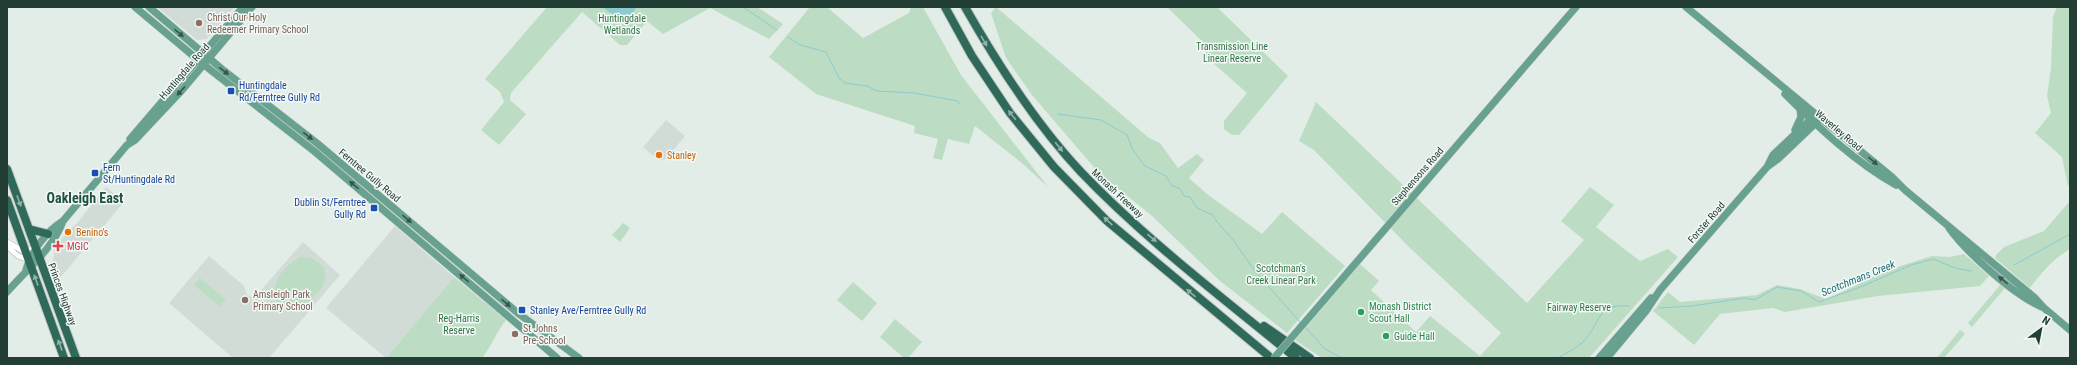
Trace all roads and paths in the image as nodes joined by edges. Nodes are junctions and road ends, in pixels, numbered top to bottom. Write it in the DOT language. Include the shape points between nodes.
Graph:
graph roads {
  1 [pos="135,7"];
  2 [pos="149,7"];
  3 [pos="243,7"];
  4 [pos="252,7"];
  5 [pos="945,7"];
  6 [pos="965,7"];
  7 [pos="1576,7"];
  8 [pos="1686,7"];
  9 [pos="206,55"];
  10 [pos="200,62"];
  11 [pos="1768,76"];
  12 [pos="1800,108"];
  13 [pos="1816,119"];
  14 [pos="1792,135"];
  15 [pos="1802,136"];
  16 [pos="1831,136"];
  17 [pos="1849,147"];
  18 [pos="1767,167"];
  19 [pos="7,169"];
  20 [pos="7,200"];
  21 [pos="63,221"];
  22 [pos="29,229"];
  23 [pos="48,234"];
  24 [pos="7,242"];
  25 [pos="7,246"];
  26 [pos="25,252"];
  27 [pos="38,253"];
  28 [pos="29,266"];
  29 [pos="7,292"];
  30 [pos="1219,295"];
  31 [pos="1213,311"];
  32 [pos="2070,330"];
  33 [pos="1614,345"];
  34 [pos="64,358"];
  35 [pos="76,358"];
  36 [pos="557,358"];
  37 [pos="579,358"];
  38 [pos="1262,358"];
  39 [pos="1271,358"];
  40 [pos="1274,358"];
  41 [pos="1296,358"];
  42 [pos="1310,358"];
  43 [pos="1599,358"];
  44 [pos="1606,358"];
  1 -- 10 [label="main road, Ferntree Gully Road"];
  2 -- 9 [label="main road, Ferntree Gully Road, one-way"];
  3 -- 9 [label="main road, Huntingdale Road"];
  4 -- 9 [label="main road, Huntingdale Road"];
  31 -- 5 [label="highway, one-way" via="1107,220 1054,167 1010,113 972,56"];
  6 -- 30 [label="highway, Monash Freeway, one-way" via="994,57 1059,147 1114,204"];
  7 -- 40 [label="main road, Stephensons Road, bridge"];
  8 -- 11 [label="main road, Waverley Road"];
  9 -- 10 [label="main road, Huntingdale Road"];
  9 -- 37 [label="main road, Ferntree Gully Road, one-way" via="318,144 519,314"];
  10 -- 21 [label="main road, Huntingdale Road" via="132,136 128,145"];
  36 -- 10 [label="main road, Ferntree Gully Road, one-way" via="314,151"];
  11 -- 12 [label="main road, Waverley Road"];
  11 -- 13 [label="main road, Waverley Road"];
  12 -- 13 [label="main road, Waverley Road"];
  12 -- 14 [label="main road" via="1801,118"];
  13 -- 14 [label="main road, Forster Road"];
  13 -- 15 [label="main road, Forster Road"];
  13 -- 16 [label="main road, Waverley Road"];
  13 -- 17 [label="main road, Waverley Road"];
  14 -- 18 [label="main road, Forster Road" via="1773,155"];
  15 -- 16 [label="main road" via="1815,132"];
  15 -- 18 [label="main road, Forster Road"];
  16 -- 17 [label="main road, Waverley Road"];
  17 -- 32 [label="main road, Waverley Road" via="1945,223 1956,237 2034,304 2044,308"];
  18 -- 33 [label="main road, Forster Road" via="1660,290 1646,311"];
  19 -- 22 [label="highway, Princes Highway, one-way"];
  20 -- 26 [label="highway, Princes Highway"];
  21 -- 23 [label="main road, Huntingdale Road" via="54,226"];
  21 -- 27 [label="main road, Huntingdale Road" via="60,231"];
  22 -- 23 [label="highway" via="39,234"];
  22 -- 27 [label="highway, Princes Highway"];
  23 -- 27 [label="main road, Huntingdale Road"];
  24 -- 26 [label="street"];
  25 -- 28 [label="street"];
  26 -- 27 [label="street"];
  26 -- 28 [label="highway, Princes Highway"];
  27 -- 28 [label="main road, Huntingdale Road"];
  27 -- 35 [label="highway, Princes Highway"];
  28 -- 29 [label="main road, Huntingdale Road"];
  34 -- 28 [label="highway, Princes Highway, one-way"];
  30 -- 41 [label="highway, Monash Freeway"];
  30 -- 42 [label="highway"];
  31 -- 38 [label="highway"];
  31 -- 39 [label="highway"];
  33 -- 43 [label="main road, Forster Road"];
  33 -- 44 [label="main road, Forster Road"];
}
